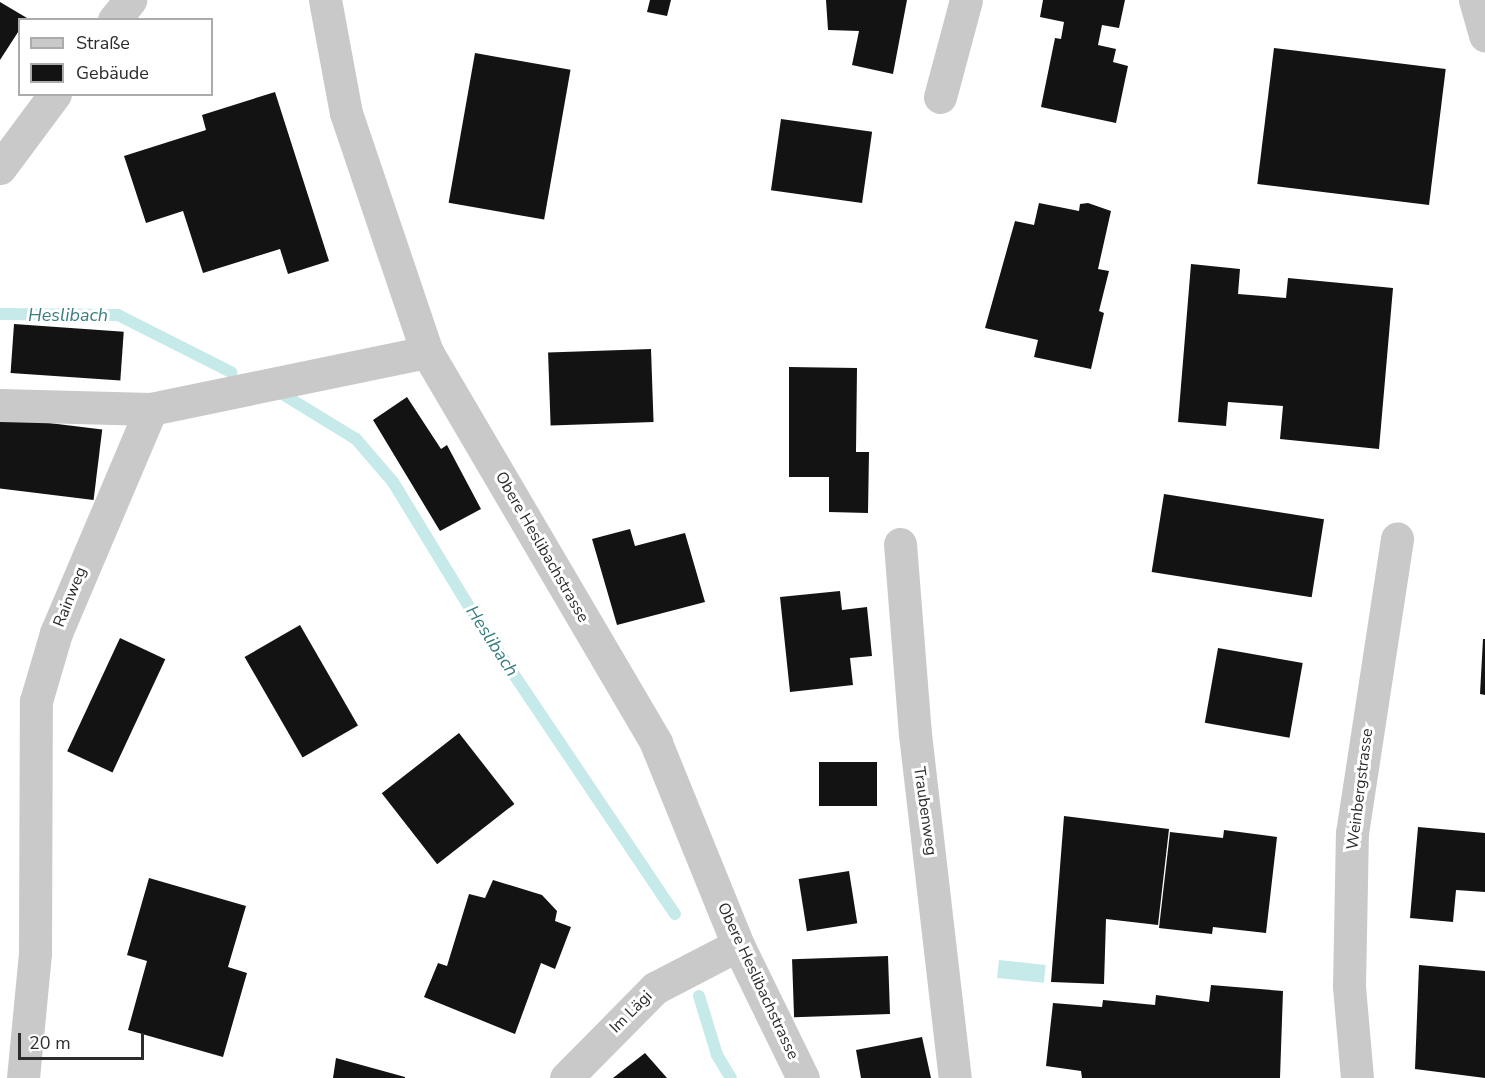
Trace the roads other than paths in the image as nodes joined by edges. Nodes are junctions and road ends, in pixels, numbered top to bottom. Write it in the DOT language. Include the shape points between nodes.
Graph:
graph roads {
  1 [pos="130,0"];
  2 [pos="325,0"];
  3 [pos="966,0"];
  4 [pos="1475,0"];
  5 [pos="116,18"];
  6 [pos="1485,36"];
  7 [pos="54,96"];
  8 [pos="940,97"];
  9 [pos="0,168"];
  10 [pos="427,352"];
  11 [pos="0,405"];
  12 [pos="152,409"];
  13 [pos="1397,538"];
  14 [pos="900,544"];
  15 [pos="738,945"];
  16 [pos="22,1078"];
  17 [pos="566,1078"];
  18 [pos="802,1078"];
  19 [pos="955,1078"];
  20 [pos="1357,1078"];
  1 -- 5 [label="street"];
  2 -- 10 [label="street, Obere Heslibachstrasse" via="346,113"];
  3 -- 8 [label="street"];
  4 -- 6 [label="street"];
  7 -- 9 [label="street"];
  10 -- 12 [label="street"];
  10 -- 15 [label="street, Obere Heslibachstrasse" via="656,743"];
  11 -- 12 [label="street"];
  12 -- 16 [label="street, Rainweg" via="56,633 36,701 35,953"];
  13 -- 20 [label="street, Weinbergstrasse" via="1352,832 1349,986"];
  14 -- 19 [label="street, Traubenweg" via="915,734"];
  15 -- 17 [label="street, Im Lägi" via="655,988"];
  15 -- 18 [label="street, Obere Heslibachstrasse"];
}
